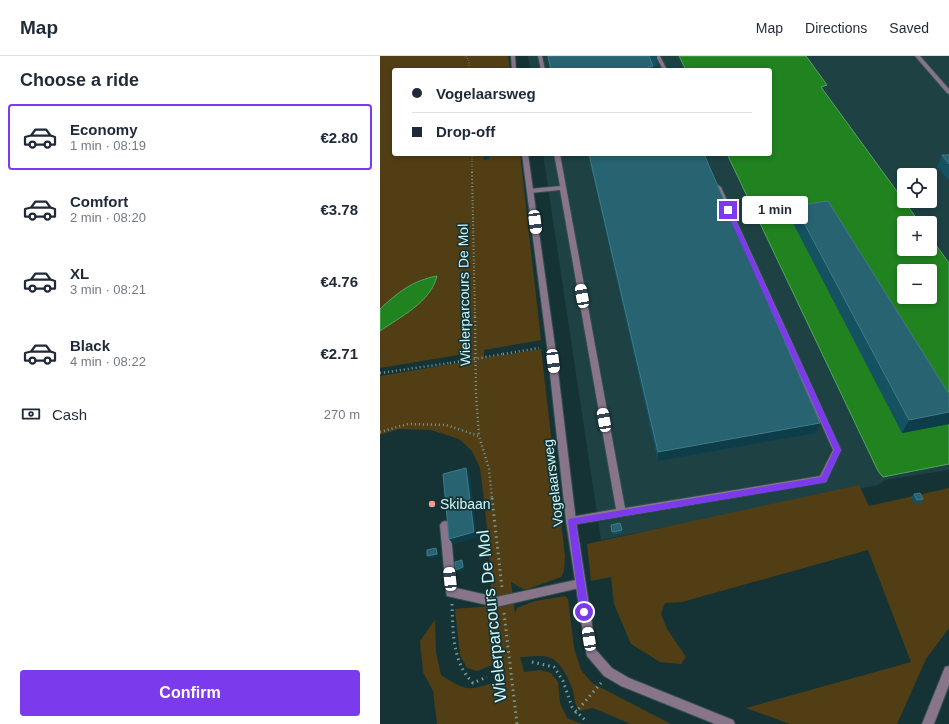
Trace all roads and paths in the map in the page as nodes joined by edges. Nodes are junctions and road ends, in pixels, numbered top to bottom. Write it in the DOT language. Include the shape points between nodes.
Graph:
graph roads {
  1 [pos="466,56"];
  2 [pos="513,56"];
  3 [pos="540,56"];
  4 [pos="658,56"];
  5 [pos="917,56"];
  6 [pos="469,68"];
  7 [pos="514,68"];
  8 [pos="543,68"];
  9 [pos="664,68"];
  10 [pos="949,92"];
  11 [pos="472,156"];
  12 [pos="525,156"];
  13 [pos="557,156"];
  14 [pos="713,176"];
  15 [pos="563,188"];
  16 [pos="530,191"];
  17 [pos="551,346"];
  18 [pos="380,372"];
  19 [pos="380,432"];
  20 [pos="479,436"];
  21 [pos="621,513"];
  22 [pos="571,521"];
  23 [pos="445,525"];
  24 [pos="580,584"];
  25 [pos="451,592"];
  26 [pos="503,602"];
  27 [pos="532,662"];
  28 [pos="949,671"];
  29 [pos="608,672"];
  30 [pos="487,677"];
  31 [pos="575,712"];
  32 [pos="585,720"];
  33 [pos="517,724"];
  34 [pos="729,724"];
  35 [pos="928,724"];
  1 -- 6 [label="path"];
  2 -- 7 [label="street"];
  3 -- 8 [label="street"];
  4 -- 9 [label="street"];
  5 -- 10 [label="street"];
  11 -- 20 [label="path, Wielerparcours De Mol"];
  12 -- 16 [label="street, Vogelaarsweg"];
  13 -- 15 [label="street"];
  14 -- 21 [label="street" via="837,450 823,479"];
  15 -- 16 [label="street"];
  15 -- 21 [label="street"];
  16 -- 17 [label="street, Vogelaarsweg"];
  17 -- 18 [label="path, bridge"];
  17 -- 22 [label="street, Vogelaarsweg"];
  19 -- 20 [label="path" via="408,424 446,425"];
  20 -- 26 [label="path, Wielerparcours De Mol" via="489,469"];
  21 -- 22 [label="street"];
  22 -- 24 [label="street, Vogelaarsweg"];
  23 -- 25 [label="street"];
  24 -- 26 [label="street"];
  24 -- 29 [label="street, Vogelaarsweg" via="591,652"];
  25 -- 26 [label="street"];
  25 -- 30 [label="path" via="452,625 458,658 465,676 473,683"];
  26 -- 33 [label="path, Wielerparcours De Mol"];
  27 -- 31 [label="path" via="554,667"];
  28 -- 35 [label="street"];
  29 -- 31 [label="path"];
  29 -- 34 [label="street, Vogelaarsweg" via="625,682"];
  31 -- 32 [label="path"];
}
